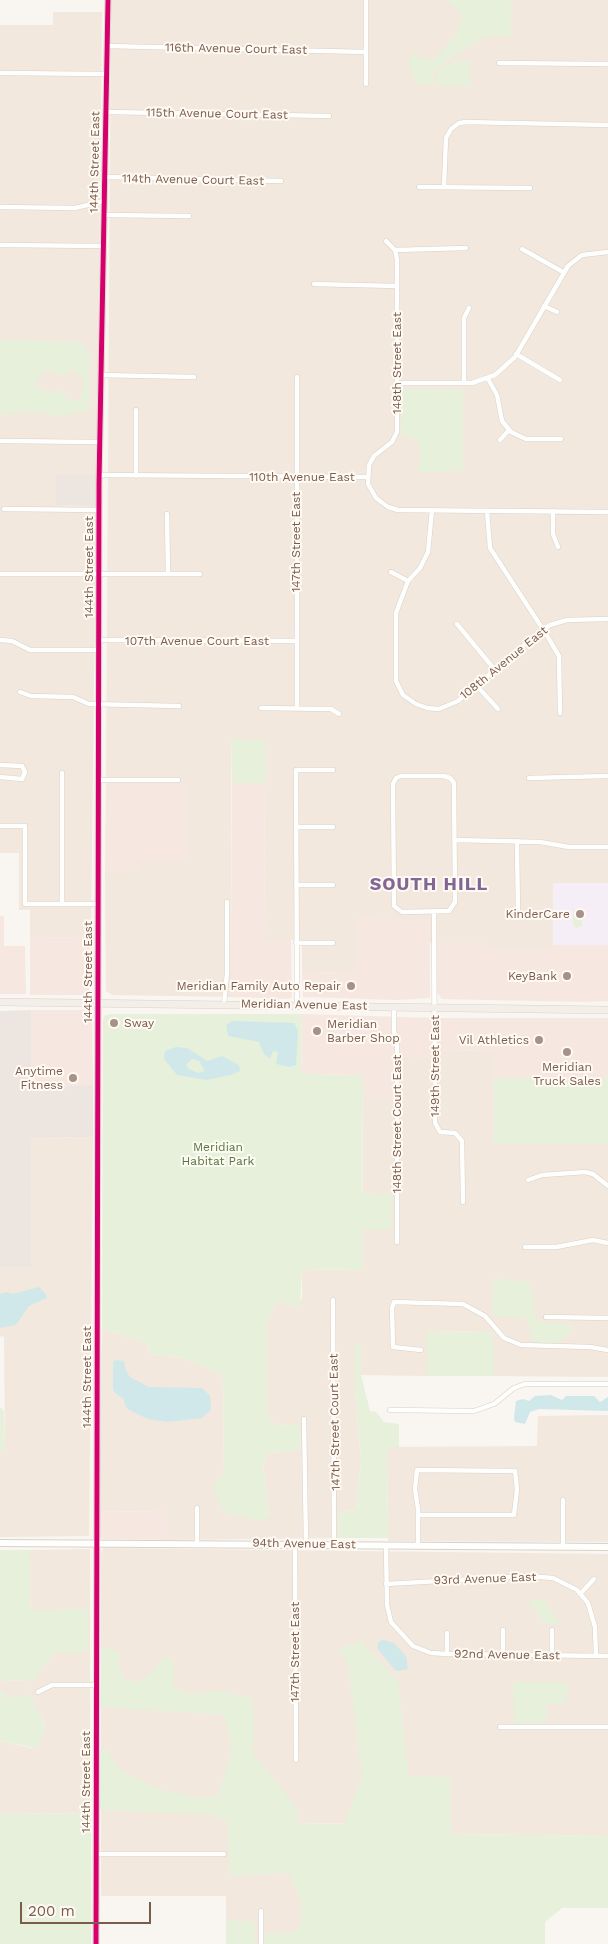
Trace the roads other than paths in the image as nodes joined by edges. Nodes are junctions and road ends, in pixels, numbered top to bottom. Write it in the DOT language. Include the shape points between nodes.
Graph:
graph roads {
  1 [pos="108,0"];
  2 [pos="366,0"];
  3 [pos="107,46"];
  4 [pos="366,52"];
  5 [pos="498,63"];
  6 [pos="608,64"];
  7 [pos="0,74"];
  8 [pos="106,74"];
  9 [pos="366,84"];
  10 [pos="106,112"];
  11 [pos="329,116"];
  12 [pos="608,125"];
  13 [pos="105,177"];
  14 [pos="281,181"];
  15 [pos="419,187"];
  16 [pos="444,187"];
  17 [pos="530,188"];
  18 [pos="104,201"];
  19 [pos="0,207"];
  20 [pos="104,215"];
  21 [pos="189,216"];
  22 [pos="386,241"];
  23 [pos="0,245"];
  24 [pos="103,246"];
  25 [pos="466,248"];
  26 [pos="522,249"];
  27 [pos="394,250"];
  28 [pos="608,252"];
  29 [pos="563,272"];
  30 [pos="314,284"];
  31 [pos="398,286"];
  32 [pos="544,306"];
  33 [pos="469,308"];
  34 [pos="557,312"];
  35 [pos="516,354"];
  36 [pos="101,375"];
  37 [pos="194,377"];
  38 [pos="297,377"];
  39 [pos="488,379"];
  40 [pos="560,380"];
  41 [pos="398,383"];
  42 [pos="464,383"];
  43 [pos="136,410"];
  44 [pos="509,430"];
  45 [pos="560,439"];
  46 [pos="500,440"];
  47 [pos="0,441"];
  48 [pos="100,442"];
  49 [pos="99,475"];
  50 [pos="136,476"];
  51 [pos="296,477"];
  52 [pos="368,477"];
  53 [pos="4,509"];
  54 [pos="99,510"];
  55 [pos="432,510"];
  56 [pos="487,511"];
  57 [pos="553,511"];
  58 [pos="608,512"];
  59 [pos="167,514"];
  60 [pos="558,547"];
  61 [pos="391,572"];
  62 [pos="0,574"];
  63 [pos="99,574"];
  64 [pos="168,574"];
  65 [pos="200,574"];
  66 [pos="408,581"];
  67 [pos="608,619"];
  68 [pos="457,624"];
  69 [pos="542,630"];
  70 [pos="0,640"];
  71 [pos="99,640"];
  72 [pos="296,641"];
  73 [pos="99,650"];
  74 [pos="495,670"];
  75 [pos="477,686"];
  76 [pos="20,692"];
  77 [pos="99,705"];
  78 [pos="179,706"];
  79 [pos="261,708"];
  80 [pos="296,708"];
  81 [pos="498,710"];
  82 [pos="560,713"];
  83 [pos="338,714"];
  84 [pos="0,765"];
  85 [pos="333,770"];
  86 [pos="62,773"];
  87 [pos="608,776"];
  88 [pos="0,777"];
  89 [pos="529,778"];
  90 [pos="98,780"];
  91 [pos="178,780"];
  92 [pos="0,826"];
  93 [pos="296,827"];
  94 [pos="333,827"];
  95 [pos="455,840"];
  96 [pos="517,841"];
  97 [pos="608,847"];
  98 [pos="296,885"];
  99 [pos="333,885"];
  100 [pos="227,902"];
  101 [pos="62,904"];
  102 [pos="98,904"];
  103 [pos="434,912"];
  104 [pos="518,916"];
  105 [pos="296,943"];
  106 [pos="334,943"];
  107 [pos="0,1002"];
  108 [pos="98,1003"];
  109 [pos="224,1004"];
  110 [pos="296,1005"];
  111 [pos="394,1007"];
  112 [pos="434,1007"];
  113 [pos="608,1010"];
  114 [pos="528,1180"];
  115 [pos="608,1186"];
  116 [pos="462,1202"];
  117 [pos="397,1242"];
  118 [pos="608,1242"];
  119 [pos="525,1247"];
  120 [pos="333,1300"];
  121 [pos="546,1317"];
  122 [pos="608,1318"];
  123 [pos="421,1350"];
  124 [pos="608,1350"];
  125 [pos="608,1384"];
  126 [pos="390,1410"];
  127 [pos="304,1419"];
  128 [pos="563,1500"];
  129 [pos="197,1508"];
  130 [pos="418,1515"];
  131 [pos="0,1542"];
  132 [pos="96,1542"];
  133 [pos="197,1543"];
  134 [pos="295,1544"];
  135 [pos="306,1544"];
  136 [pos="334,1544"];
  137 [pos="386,1544"];
  138 [pos="418,1544"];
  139 [pos="563,1546"];
  140 [pos="608,1547"];
  141 [pos="594,1579"];
  142 [pos="386,1584"];
  143 [pos="580,1593"];
  144 [pos="503,1630"];
  145 [pos="552,1630"];
  146 [pos="447,1633"];
  147 [pos="447,1654"];
  148 [pos="503,1655"];
  149 [pos="552,1655"];
  150 [pos="596,1656"];
  151 [pos="608,1656"];
  152 [pos="96,1685"];
  153 [pos="38,1692"];
  154 [pos="500,1727"];
  155 [pos="608,1727"];
  156 [pos="296,1760"];
  157 [pos="96,1854"];
  158 [pos="224,1854"];
  159 [pos="262,1911"];
  160 [pos="96,1944"];
  161 [pos="261,1944"];
  1 -- 3 [label="street, 144th Street East"];
  2 -- 4 [label="street"];
  3 -- 4 [label="street, 116th Avenue Court East"];
  3 -- 8 [label="street, 144th Street East"];
  4 -- 9 [label="street"];
  5 -- 6 [label="street"];
  7 -- 8 [label="street"];
  8 -- 10 [label="street, 144th Street East"];
  10 -- 11 [label="street, 115th Avenue Court East"];
  10 -- 13 [label="street, 144th Street East"];
  12 -- 16 [label="street" via="466,122 453,127 445,142"];
  13 -- 14 [label="street, 114th Avenue Court East"];
  13 -- 18 [label="street, 144th Street East"];
  15 -- 16 [label="street"];
  16 -- 17 [label="street"];
  18 -- 19 [label="street" via="75,208"];
  18 -- 20 [label="street, 144th Street East"];
  20 -- 21 [label="street"];
  20 -- 24 [label="street, 144th Street East"];
  22 -- 27 [label="street"];
  23 -- 24 [label="street"];
  24 -- 36 [label="street, 144th Street East"];
  25 -- 27 [label="street"];
  26 -- 29 [label="street"];
  27 -- 31 [label="street, 148th Street East"];
  28 -- 29 [label="street" via="582,255"];
  29 -- 32 [label="street"];
  30 -- 31 [label="street"];
  31 -- 41 [label="street, 148th Street East"];
  32 -- 34 [label="street"];
  32 -- 35 [label="street"];
  33 -- 42 [label="street" via="464,318"];
  35 -- 39 [label="street" via="505,368"];
  35 -- 40 [label="street"];
  36 -- 37 [label="street"];
  36 -- 48 [label="street, 144th Street East"];
  38 -- 51 [label="street, 147th Street East"];
  39 -- 42 [label="street"];
  39 -- 44 [label="street" via="497,395 502,421"];
  41 -- 42 [label="street"];
  41 -- 52 [label="street, 148th Street East" via="396,435 371,461"];
  43 -- 50 [label="street"];
  44 -- 45 [label="street" via="526,439"];
  44 -- 46 [label="street"];
  47 -- 48 [label="street"];
  48 -- 49 [label="street, 144th Street East"];
  49 -- 50 [label="street, 110th Avenue East"];
  49 -- 54 [label="street, 144th Street East"];
  50 -- 51 [label="street, 110th Avenue East"];
  51 -- 52 [label="street, 110th Avenue East"];
  51 -- 72 [label="street, 147th Street East"];
  52 -- 55 [label="street, 110th Avenue East" via="374,494 388,507"];
  53 -- 54 [label="street"];
  54 -- 63 [label="street, 144th Street East"];
  55 -- 56 [label="street, 110th Avenue East"];
  55 -- 66 [label="street" via="428,552"];
  56 -- 57 [label="street, 110th Avenue East"];
  56 -- 69 [label="street" via="490,548"];
  57 -- 58 [label="street, 110th Avenue East"];
  57 -- 60 [label="street" via="553,534"];
  59 -- 64 [label="street"];
  61 -- 66 [label="street"];
  62 -- 63 [label="street"];
  63 -- 64 [label="street"];
  63 -- 71 [label="street, 144th Street East"];
  64 -- 65 [label="street"];
  66 -- 75 [label="street, 108th Avenue East" via="396,613 395,676 405,697 421,706 439,709 458,701"];
  67 -- 69 [label="street, 108th Avenue East" via="567,620"];
  68 -- 74 [label="street"];
  69 -- 74 [label="street, 108th Avenue East"];
  69 -- 82 [label="street" via="558,656"];
  70 -- 73 [label="street" via="12,641 30,650"];
  71 -- 72 [label="street, 107th Avenue Court East"];
  71 -- 73 [label="street, 144th Street East"];
  72 -- 80 [label="street, 147th Street East"];
  73 -- 77 [label="street, 144th Street East"];
  74 -- 75 [label="street, 108th Avenue East"];
  75 -- 81 [label="street"];
  76 -- 77 [label="street" via="35,696 73,697"];
  77 -- 78 [label="street"];
  77 -- 90 [label="street, 144th Street East"];
  79 -- 80 [label="street"];
  80 -- 83 [label="street" via="331,709"];
  84 -- 88 [label="street" via="22,766 25,772 22,779"];
  85 -- 93 [label="street" via="296,770"];
  86 -- 101 [label="street"];
  87 -- 89 [label="street"];
  90 -- 91 [label="street"];
  90 -- 102 [label="street, 144th Street East"];
  92 -- 101 [label="street" via="25,826 25,904"];
  93 -- 94 [label="street"];
  93 -- 98 [label="street"];
  95 -- 96 [label="street"];
  95 -- 103 [label="street" via="455,902 447,912"];
  95 -- 103 [label="street" via="455,786 452,779 444,776 396,778 393,784 393,904 402,912"];
  96 -- 97 [label="street" via="569,847"];
  96 -- 104 [label="street"];
  98 -- 99 [label="street"];
  98 -- 105 [label="street"];
  100 -- 109 [label="street"];
  101 -- 102 [label="street"];
  102 -- 108 [label="street, 144th Street East"];
  103 -- 112 [label="street, 149th Street East"];
  105 -- 106 [label="street"];
  105 -- 110 [label="street"];
  107 -- 108 [label="main road, Meridian Avenue East"];
  108 -- 109 [label="main road, Meridian Avenue East"];
  108 -- 132 [label="street, 144th Street East"];
  109 -- 110 [label="main road, Meridian Avenue East"];
  110 -- 111 [label="main road, Meridian Avenue East"];
  111 -- 112 [label="main road, Meridian Avenue East"];
  111 -- 117 [label="street, 148th Street Court East" via="394,1030 398,1043"];
  112 -- 113 [label="main road, Meridian Avenue East"];
  112 -- 116 [label="street, 149th Street East" via="435,1123 440,1132 455,1133 462,1141"];
  114 -- 115 [label="street" via="585,1172"];
  118 -- 119 [label="street" via="593,1240 556,1247"];
  120 -- 136 [label="street, 147th Street Court East"];
  121 -- 122 [label="street"];
  123 -- 124 [label="street" via="393,1347 394,1302 463,1304 484,1316 504,1338 520,1345"];
  125 -- 126 [label="street" via="525,1384 514,1388 494,1404 474,1411"];
  127 -- 135 [label="street"];
  128 -- 139 [label="street"];
  129 -- 133 [label="street"];
  130 -- 130 [label="street" via="417,1470 514,1471 517,1489 514,1515"];
  130 -- 138 [label="street"];
  131 -- 132 [label="main road, 94th Avenue East"];
  132 -- 133 [label="main road, 94th Avenue East"];
  132 -- 152 [label="street, 144th Street East"];
  133 -- 134 [label="main road, 94th Avenue East"];
  134 -- 135 [label="main road, 94th Avenue East"];
  134 -- 156 [label="street, 147th Street East"];
  135 -- 136 [label="main road, 94th Avenue East"];
  136 -- 137 [label="main road, 94th Avenue East"];
  137 -- 138 [label="main road, 94th Avenue East"];
  137 -- 142 [label="street"];
  138 -- 139 [label="main road, 94th Avenue East"];
  139 -- 140 [label="main road, 94th Avenue East"];
  141 -- 143 [label="street"];
  142 -- 143 [label="street, 93rd Avenue East" via="530,1576 553,1578"];
  142 -- 147 [label="street, 92nd Avenue East" via="391,1622 408,1643 431,1653"];
  143 -- 150 [label="street" via="588,1603 594,1621"];
  144 -- 148 [label="street"];
  145 -- 149 [label="street"];
  146 -- 147 [label="street"];
  147 -- 148 [label="street, 92nd Avenue East"];
  148 -- 149 [label="street, 92nd Avenue East"];
  149 -- 150 [label="street, 92nd Avenue East"];
  150 -- 151 [label="street, 92nd Avenue East"];
  152 -- 153 [label="street" via="52,1685"];
  152 -- 157 [label="street, 144th Street East"];
  154 -- 155 [label="street"];
  157 -- 158 [label="street"];
  157 -- 160 [label="street, 144th Street East"];
  159 -- 161 [label="street"];
}
